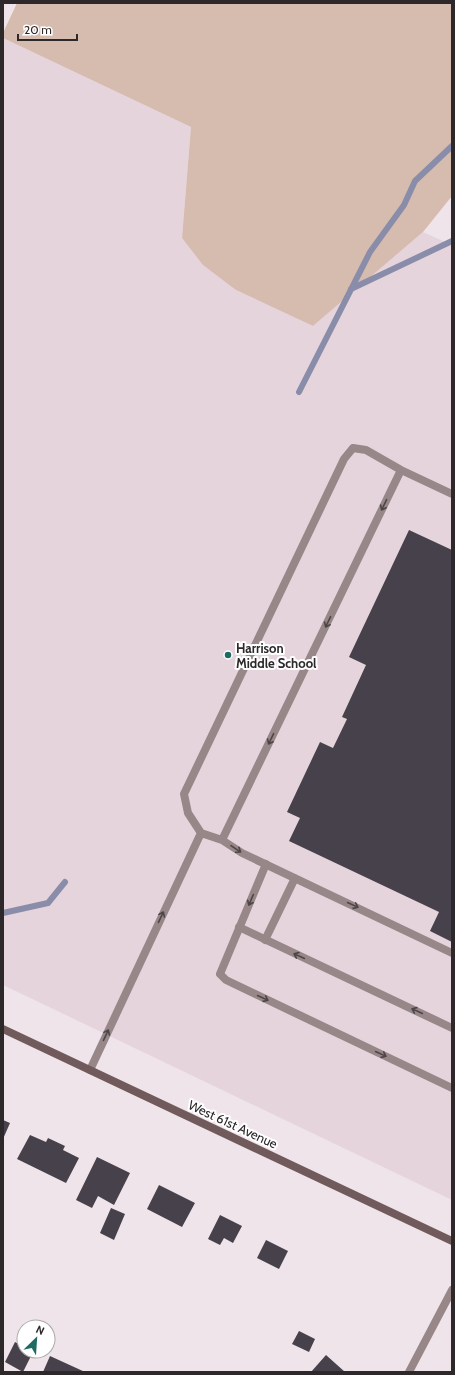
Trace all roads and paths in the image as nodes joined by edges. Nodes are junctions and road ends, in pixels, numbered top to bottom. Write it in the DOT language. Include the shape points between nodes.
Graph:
graph roads {
  1 [pos="401,470"];
  2 [pos="452,494"];
  3 [pos="201,833"];
  4 [pos="222,840"];
  5 [pos="266,864"];
  6 [pos="294,878"];
  7 [pos="239,927"];
  8 [pos="265,940"];
  9 [pos="452,953"];
  10 [pos="452,1028"];
  11 [pos="3,1029"];
  12 [pos="90,1070"];
  13 [pos="452,1088"];
  14 [pos="452,1241"];
  15 [pos="452,1290"];
  16 [pos="409,1372"];
  1 -- 2 [label="street"];
  1 -- 3 [label="street" via="366,450 353,448 344,459 184,794 188,813"];
  1 -- 4 [label="street, one-way"];
  3 -- 4 [label="street"];
  12 -- 3 [label="street, one-way"];
  4 -- 5 [label="street, one-way"];
  5 -- 6 [label="street"];
  5 -- 7 [label="street, one-way"];
  6 -- 8 [label="street"];
  6 -- 9 [label="street, one-way"];
  7 -- 8 [label="street"];
  7 -- 13 [label="street, one-way" via="220,974 226,980"];
  10 -- 8 [label="street, one-way"];
  11 -- 12 [label="main road, West 61st Avenue"];
  12 -- 14 [label="main road, West 61st Avenue"];
  15 -- 16 [label="street"];
}
